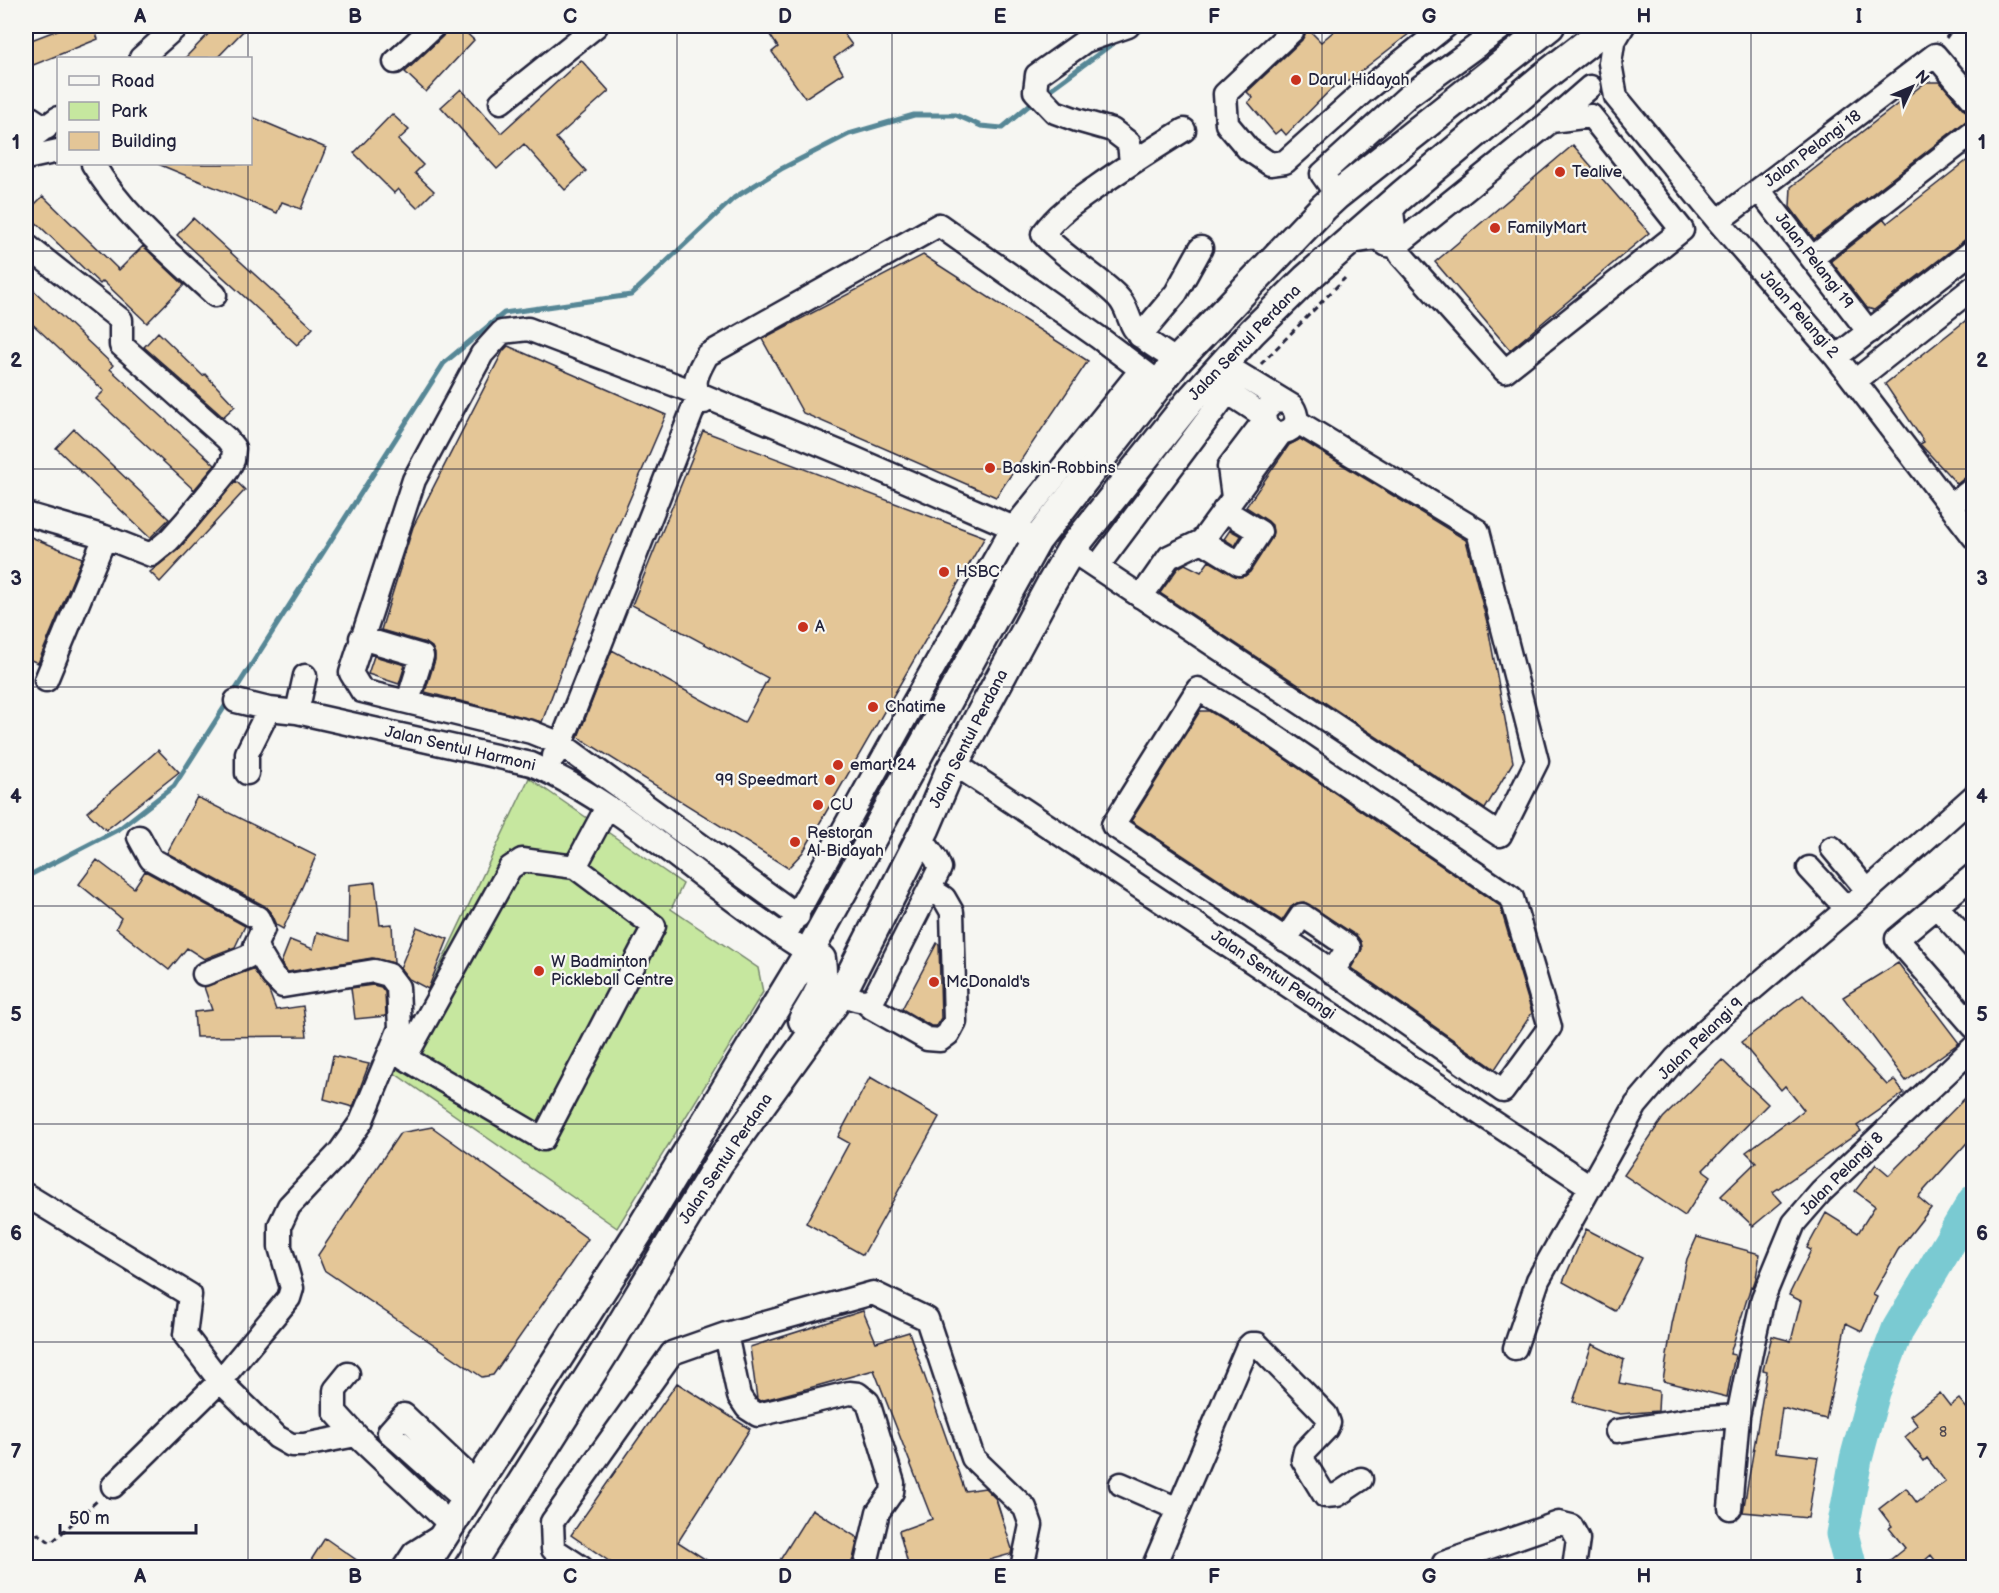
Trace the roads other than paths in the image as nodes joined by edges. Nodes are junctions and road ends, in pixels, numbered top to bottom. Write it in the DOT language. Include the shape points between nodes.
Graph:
graph roads {
  1 [pos="177,26"];
  2 [pos="434,26"];
  3 [pos="596,26"];
  4 [pos="1128,26"];
  5 [pos="1446,26"];
  6 [pos="1504,26"];
  7 [pos="1550,26"];
  8 [pos="1610,26"];
  9 [pos="1623,26"];
  10 [pos="1293,30"];
  11 [pos="142,57"];
  12 [pos="395,62"];
  13 [pos="1386,72"];
  14 [pos="1542,78"];
  15 [pos="1590,87"];
  16 [pos="1362,93"];
  17 [pos="1408,96"];
  18 [pos="1616,97"];
  19 [pos="1974,101"];
  20 [pos="501,102"];
  21 [pos="26,115"];
  22 [pos="1384,117"];
  23 [pos="1551,121"];
  24 [pos="52,123"];
  25 [pos="1184,130"];
  26 [pos="1974,132"];
  27 [pos="26,142"];
  28 [pos="57,151"];
  29 [pos="26,158"];
  30 [pos="1131,163"];
  31 [pos="94,165"];
  32 [pos="1686,182"];
  33 [pos="1759,190"];
  34 [pos="1338,195"];
  35 [pos="1402,195"];
  36 [pos="1660,202"];
  37 [pos="1713,215"];
  38 [pos="1682,230"];
  39 [pos="1346,243"];
  40 [pos="26,245"];
  41 [pos="1396,246"];
  42 [pos="1201,248"];
  43 [pos="1974,250"];
  44 [pos="1812,258"];
  45 [pos="1974,286"];
  46 [pos="215,295"];
  47 [pos="1225,310"];
  48 [pos="1869,332"];
  49 [pos="1140,336"];
  50 [pos="1836,357"];
  51 [pos="1178,361"];
  52 [pos="1217,374"];
  53 [pos="1855,381"];
  54 [pos="1150,382"];
  55 [pos="699,394"];
  56 [pos="1276,423"];
  57 [pos="1974,488"];
  58 [pos="1228,503"];
  59 [pos="1951,506"];
  60 [pos="26,514"];
  61 [pos="105,537"];
  62 [pos="1024,537"];
  63 [pos="1974,537"];
  64 [pos="1202,541"];
  65 [pos="1071,550"];
  66 [pos="1097,567"];
  67 [pos="1142,597"];
  68 [pos="361,638"];
  69 [pos="305,676"];
  70 [pos="46,680"];
  71 [pos="237,701"];
  72 [pos="408,701"];
  73 [pos="269,709"];
  74 [pos="297,711"];
  75 [pos="561,744"];
  76 [pos="955,764"];
  77 [pos="546,770"];
  78 [pos="247,773"];
  79 [pos="1974,796"];
  80 [pos="607,807"];
  81 [pos="139,837"];
  82 [pos="920,837"];
  83 [pos="1832,849"];
  84 [pos="907,863"];
  85 [pos="575,867"];
  86 [pos="1809,868"];
  87 [pos="1974,875"];
  88 [pos="930,890"];
  89 [pos="1868,890"];
  90 [pos="1936,906"];
  91 [pos="1847,909"];
  92 [pos="798,916"];
  93 [pos="784,937"];
  94 [pos="1285,940"];
  95 [pos="1974,948"];
  96 [pos="258,950"];
  97 [pos="1306,953"];
  98 [pos="815,956"];
  99 [pos="1332,972"];
  100 [pos="204,974"];
  101 [pos="1286,984"];
  102 [pos="853,998"];
  103 [pos="1974,1027"];
  104 [pos="1974,1047"];
  105 [pos="719,1163"];
  106 [pos="1590,1187"];
  107 [pos="26,1195"];
  108 [pos="726,1334"];
  109 [pos="1515,1348"];
  110 [pos="348,1374"];
  111 [pos="220,1381"];
  112 [pos="1738,1416"];
  113 [pos="1617,1431"];
  114 [pos="356,1435"];
  115 [pos="1361,1479"];
  116 [pos="1121,1485"];
  117 [pos="113,1486"];
  118 [pos="1730,1508"];
  119 [pos="1178,1509"];
  120 [pos="446,1530"];
  121 [pos="1444,1563"];
  122 [pos="404,1568"];
  123 [pos="423,1568"];
  124 [pos="468,1568"];
  125 [pos="582,1568"];
  126 [pos="865,1568"];
  127 [pos="1022,1568"];
  128 [pos="1153,1568"];
  129 [pos="1574,1568"];
  1 -- 11 [label="street"];
  2 -- 12 [label="street"];
  3 -- 20 [label="street"];
  4 -- 30 [label="street" via="1085,41 1037,75 1035,91 1055,112 1112,130 1129,143"];
  5 -- 13 [label="street"];
  6 -- 17 [label="street"];
  7 -- 34 [label="main road, Jalan Sentul Perdana"];
  8 -- 14 [label="main road, Jalan Sentul Perdana"];
  9 -- 18 [label="street, Jalan Pelangi 2" via="1613,43 1610,63"];
  10 -- 16 [label="street" via="1225,94 1227,124 1248,149 1270,164 1285,162"];
  13 -- 16 [label="street"];
  13 -- 17 [label="street"];
  14 -- 15 [label="street, Jalan Pelangi 2" via="1567,76"];
  14 -- 35 [label="main road, Jalan Sentul Perdana"];
  15 -- 18 [label="street, Jalan Pelangi 2"];
  15 -- 23 [label="street"];
  16 -- 22 [label="street"];
  17 -- 22 [label="street"];
  18 -- 32 [label="street, Jalan Pelangi 2"];
  19 -- 33 [label="street, Jalan Pelangi 18" via="1935,55"];
  21 -- 24 [label="street"];
  22 -- 34 [label="street" via="1322,174"];
  23 -- 36 [label="street" via="1591,116"];
  23 -- 41 [label="street"];
  24 -- 27 [label="street"];
  25 -- 30 [label="street"];
  26 -- 44 [label="street"];
  28 -- 29 [label="street"];
  30 -- 49 [label="street" via="1065,209 1043,234 1119,298"];
  31 -- 46 [label="street" via="107,188 136,220"];
  32 -- 36 [label="street"];
  32 -- 37 [label="street, Jalan Pelangi 2"];
  33 -- 37 [label="street, Jalan Pelangi 18"];
  33 -- 44 [label="street, Jalan Pelangi 19"];
  34 -- 47 [label="main road, Jalan Sentul Perdana"];
  35 -- 39 [label="main road, Jalan Sentul Perdana"];
  35 -- 41 [label="street" via="1392,212"];
  36 -- 38 [label="street"];
  37 -- 38 [label="street, Jalan Pelangi 18"];
  37 -- 50 [label="street, Jalan Pelangi 2"];
  38 -- 41 [label="street, Jalan Pelangi 18" via="1505,371"];
  39 -- 41 [label="street" via="1377,238"];
  39 -- 52 [label="main road, Jalan Sentul Perdana" via="1252,332"];
  40 -- 61 [label="street" via="121,320 121,345 234,448 227,471 169,540 151,555"];
  42 -- 49 [label="street" via="1176,293"];
  43 -- 48 [label="street"];
  44 -- 48 [label="street, Jalan Pelangi 19"];
  45 -- 53 [label="street"];
  47 -- 51 [label="main road, Jalan Sentul Perdana"];
  47 -- 52 [label="main road" via="1208,340"];
  48 -- 50 [label="street"];
  49 -- 51 [label="street"];
  50 -- 53 [label="street, Jalan Pelangi 2"];
  51 -- 54 [label="main road, Jalan Sentul Perdana"];
  52 -- 54 [label="main road" via="1190,358 1164,387"];
  52 -- 56 [label="street"];
  52 -- 56 [label="street" via="1283,401 1270,404"];
  52 -- 65 [label="main road, Jalan Sentul Perdana" via="1189,402"];
  52 -- 66 [label="street"];
  53 -- 59 [label="street, Jalan Pelangi 2"];
  54 -- 55 [label="street" via="939,225 707,356 695,379"];
  54 -- 62 [label="main road, Jalan Sentul Perdana"];
  55 -- 62 [label="street" via="851,457"];
  55 -- 68 [label="street" via="528,329 502,332 482,354 414,480"];
  55 -- 75 [label="street"];
  56 -- 58 [label="street" via="1229,467"];
  56 -- 67 [label="street" via="1478,531 1537,761 1500,836"];
  57 -- 59 [label="street"];
  58 -- 64 [label="street"];
  58 -- 64 [label="street" via="1260,532 1239,564"];
  59 -- 63 [label="street, Jalan Pelangi 2"];
  60 -- 61 [label="street"];
  61 -- 70 [label="street"];
  62 -- 92 [label="street" via="913,704"];
  62 -- 98 [label="main road, Jalan Sentul Perdana"];
  64 -- 67 [label="street" via="1169,557"];
  65 -- 66 [label="street"];
  65 -- 76 [label="main road, Jalan Sentul Perdana"];
  66 -- 67 [label="street"];
  68 -- 72 [label="street" via="351,673 362,691"];
  68 -- 72 [label="street" via="422,656"];
  69 -- 74 [label="street"];
  71 -- 73 [label="street, Jalan Sentul Harmoni"];
  72 -- 75 [label="street" via="531,732"];
  73 -- 74 [label="street, Jalan Sentul Harmoni"];
  73 -- 78 [label="street" via="247,753"];
  74 -- 77 [label="street, Jalan Sentul Harmoni"];
  75 -- 77 [label="street"];
  75 -- 92 [label="street"];
  76 -- 82 [label="main road, Jalan Sentul Perdana"];
  76 -- 101 [label="street, Jalan Sentul Pelangi"];
  77 -- 80 [label="street, Jalan Sentul Harmoni"];
  79 -- 89 [label="street, Jalan Pelangi 9"];
  80 -- 85 [label="street"];
  80 -- 93 [label="street, Jalan Sentul Harmoni"];
  81 -- 96 [label="street" via="151,859 258,918 263,929 255,946"];
  82 -- 84 [label="main road, Jalan Sentul Perdana"];
  82 -- 88 [label="street" via="940,868"];
  83 -- 89 [label="street"];
  84 -- 98 [label="main road" via="887,885 850,945"];
  84 -- 102 [label="main road, Jalan Sentul Perdana"];
  85 -- 85 [label="street" via="654,926 543,1139 405,1058 510,868 522,860"];
  86 -- 91 [label="street"];
  87 -- 90 [label="street"];
  88 -- 102 [label="street" via="875,996 870,1001"];
  88 -- 102 [label="street" via="944,898 952,912 952,1028 940,1040 927,1039"];
  89 -- 91 [label="street, Jalan Pelangi 9"];
  90 -- 95 [label="street"];
  90 -- 103 [label="street" via="1897,939"];
  91 -- 106 [label="street, Jalan Pelangi 9" via="1676,1058 1636,1105"];
  92 -- 93 [label="street"];
  93 -- 98 [label="street, Jalan Sentul Harmoni"];
  94 -- 97 [label="street"];
  94 -- 99 [label="street" via="1302,915 1349,947"];
  94 -- 99 [label="street" via="1113,825 1198,688 1512,898 1550,1027 1503,1091"];
  96 -- 100 [label="street"];
  96 -- 111 [label="street" via="283,986 374,971 389,975 398,987 400,1028 361,1122 339,1153 289,1206 280,1225 280,1248 292,1288 289,1298"];
  97 -- 99 [label="street"];
  97 -- 101 [label="street"];
  98 -- 105 [label="main road" via="823,977 821,990"];
  98 -- 120 [label="main road, Jalan Sentul Perdana"];
  101 -- 106 [label="street, Jalan Sentul Pelangi"];
  102 -- 105 [label="main road, Jalan Sentul Perdana"];
  104 -- 112 [label="street, Jalan Pelangi 8" via="1821,1192 1794,1223 1763,1298"];
  105 -- 124 [label="main road, Jalan Sentul Perdana"];
  106 -- 109 [label="street, Jalan Pelangi 9" via="1538,1280"];
  107 -- 111 [label="street" via="190,1295 185,1335"];
  108 -- 125 [label="street" via="672,1353 552,1522 553,1550"];
  108 -- 126 [label="street" via="739,1396 747,1408 759,1415 849,1393 868,1402 892,1492 878,1512"];
  108 -- 127 [label="street" via="873,1293 927,1319 973,1458 1025,1508 1031,1526"];
  110 -- 114 [label="street" via="335,1390 335,1412"];
  111 -- 114 [label="street" via="277,1437 291,1445"];
  111 -- 117 [label="street"];
  112 -- 113 [label="street"];
  112 -- 118 [label="street, Jalan Pelangi 8"];
  114 -- 120 [label="street"];
  115 -- 119 [label="street" via="1337,1496 1325,1496 1304,1460 1305,1451 1329,1423 1326,1415 1257,1344 1251,1344"];
  116 -- 119 [label="street"];
  119 -- 128 [label="street"];
  120 -- 122 [label="street" via="414,1554"];
  120 -- 123 [label="main road, Jalan Sentul Perdana"];
  121 -- 129 [label="street" via="1559,1522 1571,1526 1578,1539"];
}
